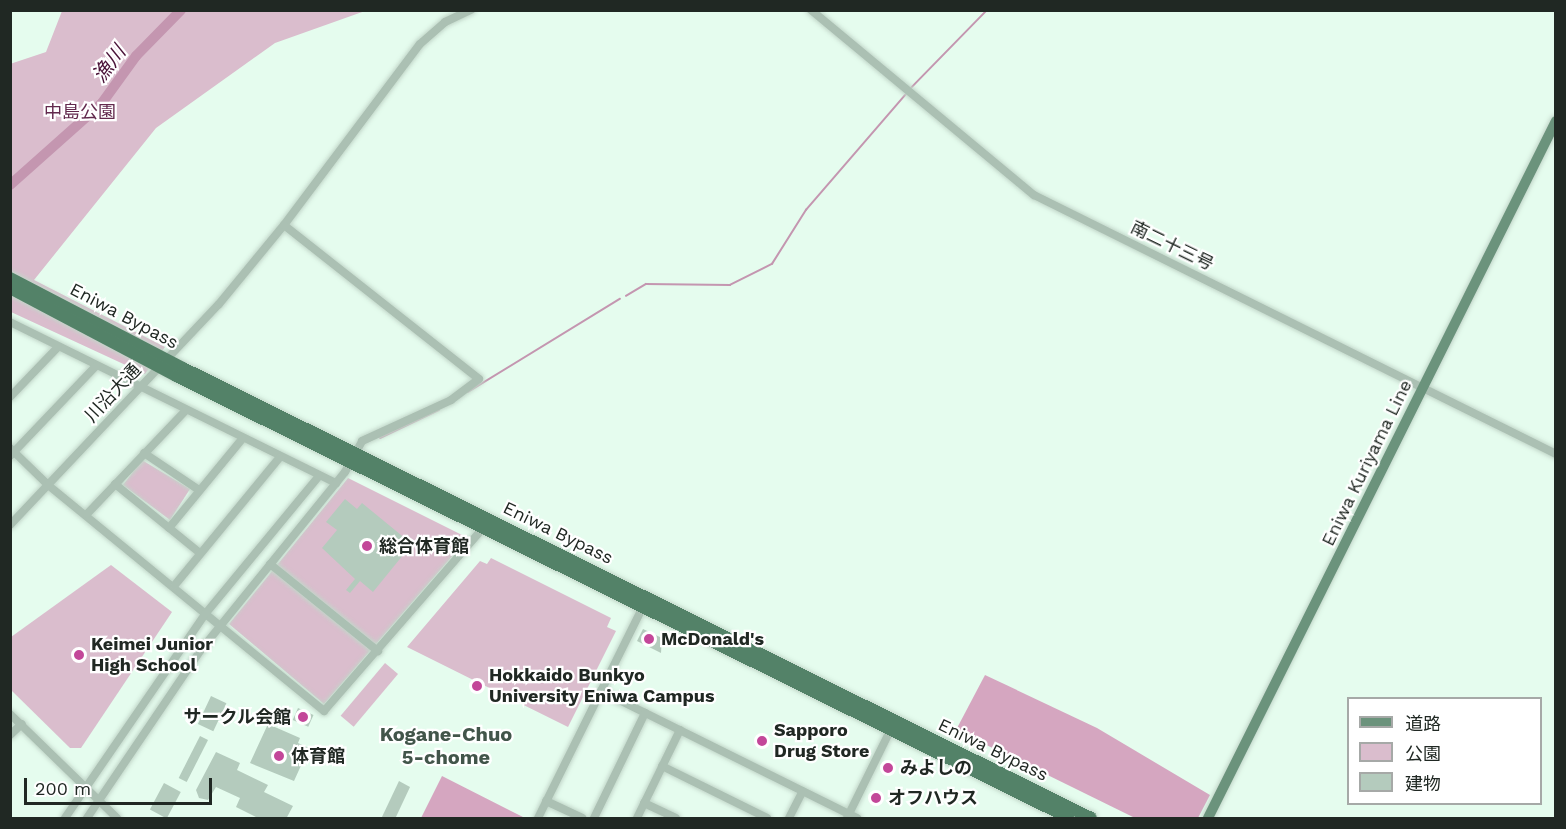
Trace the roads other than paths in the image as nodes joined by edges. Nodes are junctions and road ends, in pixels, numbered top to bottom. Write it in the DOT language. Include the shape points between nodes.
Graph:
graph roads {
  1 [pos="471,10"];
  2 [pos="812,10"];
  3 [pos="1556,121"];
  4 [pos="284,225"];
  5 [pos="10,278"];
  6 [pos="10,288"];
  7 [pos="10,322"];
  8 [pos="58,347"];
  9 [pos="164,363"];
  10 [pos="96,366"];
  11 [pos="1423,388"];
  12 [pos="140,389"];
  13 [pos="10,397"];
  14 [pos="185,411"];
  15 [pos="242,439"];
  16 [pos="12,452"];
  17 [pos="144,453"];
  18 [pos="1556,454"];
  19 [pos="279,458"];
  20 [pos="354,458"];
  21 [pos="318,477"];
  22 [pos="336,483"];
  23 [pos="115,484"];
  24 [pos="48,485"];
  25 [pos="199,490"];
  26 [pos="87,514"];
  27 [pos="10,525"];
  28 [pos="484,527"];
  29 [pos="169,528"];
  30 [pos="200,553"];
  31 [pos="270,564"];
  32 [pos="174,586"];
  33 [pos="645,602"];
  34 [pos="206,613"];
  35 [pos="222,625"];
  36 [pos="378,651"];
  37 [pos="601,691"];
  38 [pos="645,713"];
  39 [pos="10,714"];
  40 [pos="22,724"];
  41 [pos="892,725"];
  42 [pos="680,730"];
  43 [pos="10,735"];
  44 [pos="662,766"];
  45 [pos="84,787"];
  46 [pos="803,792"];
  47 [pos="99,800"];
  48 [pos="546,801"];
  49 [pos="644,803"];
  50 [pos="848,816"];
  51 [pos="64,819"];
  52 [pos="87,819"];
  53 [pos="117,819"];
  54 [pos="537,819"];
  55 [pos="582,819"];
  56 [pos="594,819"];
  57 [pos="637,819"];
  58 [pos="676,819"];
  59 [pos="767,819"];
  60 [pos="789,819"];
  61 [pos="857,819"];
  62 [pos="1069,819"];
  63 [pos="1091,819"];
  64 [pos="1208,819"];
  1 -- 4 [label="street, 川沿大通" via="445,22 420,44"];
  2 -- 11 [label="street, 南二十三号" via="1034,195"];
  3 -- 11 [label="main road, Eniwa Kuriyama Line"];
  4 -- 9 [label="street, 川沿大通"];
  4 -- 20 [label="street" via="479,379 452,400 362,441"];
  5 -- 9 [label="highway, Eniwa Bypass"];
  6 -- 9 [label="highway, Eniwa Bypass"];
  7 -- 8 [label="street"];
  8 -- 10 [label="street"];
  8 -- 13 [label="street"];
  9 -- 12 [label="street, 川沿大通"];
  9 -- 20 [label="highway, Eniwa Bypass"];
  10 -- 12 [label="street"];
  10 -- 16 [label="street"];
  11 -- 18 [label="street, 南二十三号"];
  11 -- 64 [label="main road, Eniwa Kuriyama Line"];
  12 -- 14 [label="street"];
  12 -- 24 [label="street, 川沿大通"];
  14 -- 15 [label="street"];
  14 -- 17 [label="street"];
  15 -- 19 [label="street"];
  15 -- 25 [label="street"];
  16 -- 24 [label="street"];
  17 -- 23 [label="street"];
  17 -- 25 [label="street"];
  19 -- 21 [label="street"];
  19 -- 30 [label="street"];
  20 -- 22 [label="street"];
  20 -- 28 [label="highway, Eniwa Bypass"];
  20 -- 33 [label="highway, Eniwa Bypass"];
  21 -- 22 [label="street"];
  21 -- 34 [label="street"];
  22 -- 31 [label="street"];
  23 -- 26 [label="street"];
  23 -- 29 [label="street"];
  24 -- 26 [label="street"];
  24 -- 27 [label="street, 川沿大通"];
  25 -- 29 [label="street"];
  26 -- 32 [label="street"];
  28 -- 33 [label="highway, Eniwa Bypass"];
  28 -- 36 [label="street"];
  29 -- 30 [label="street"];
  30 -- 32 [label="street"];
  31 -- 35 [label="street"];
  31 -- 36 [label="street"];
  32 -- 34 [label="street"];
  33 -- 37 [label="street"];
  33 -- 41 [label="highway, Eniwa Bypass"];
  34 -- 35 [label="street"];
  34 -- 45 [label="street"];
  35 -- 36 [label="street" via="324,711"];
  35 -- 47 [label="street"];
  37 -- 38 [label="street"];
  37 -- 48 [label="street"];
  38 -- 42 [label="street"];
  38 -- 56 [label="street"];
  39 -- 40 [label="street"];
  40 -- 43 [label="street"];
  40 -- 45 [label="street"];
  41 -- 50 [label="street"];
  41 -- 62 [label="highway, Eniwa Bypass"];
  41 -- 63 [label="highway, Eniwa Bypass"];
  42 -- 44 [label="street"];
  42 -- 46 [label="street"];
  44 -- 49 [label="street"];
  44 -- 59 [label="street"];
  45 -- 47 [label="street"];
  45 -- 51 [label="street"];
  46 -- 50 [label="street"];
  46 -- 60 [label="street"];
  47 -- 52 [label="street"];
  47 -- 53 [label="street"];
  48 -- 54 [label="street"];
  48 -- 55 [label="street"];
  49 -- 57 [label="street"];
  49 -- 58 [label="street"];
  50 -- 61 [label="street"];
}
